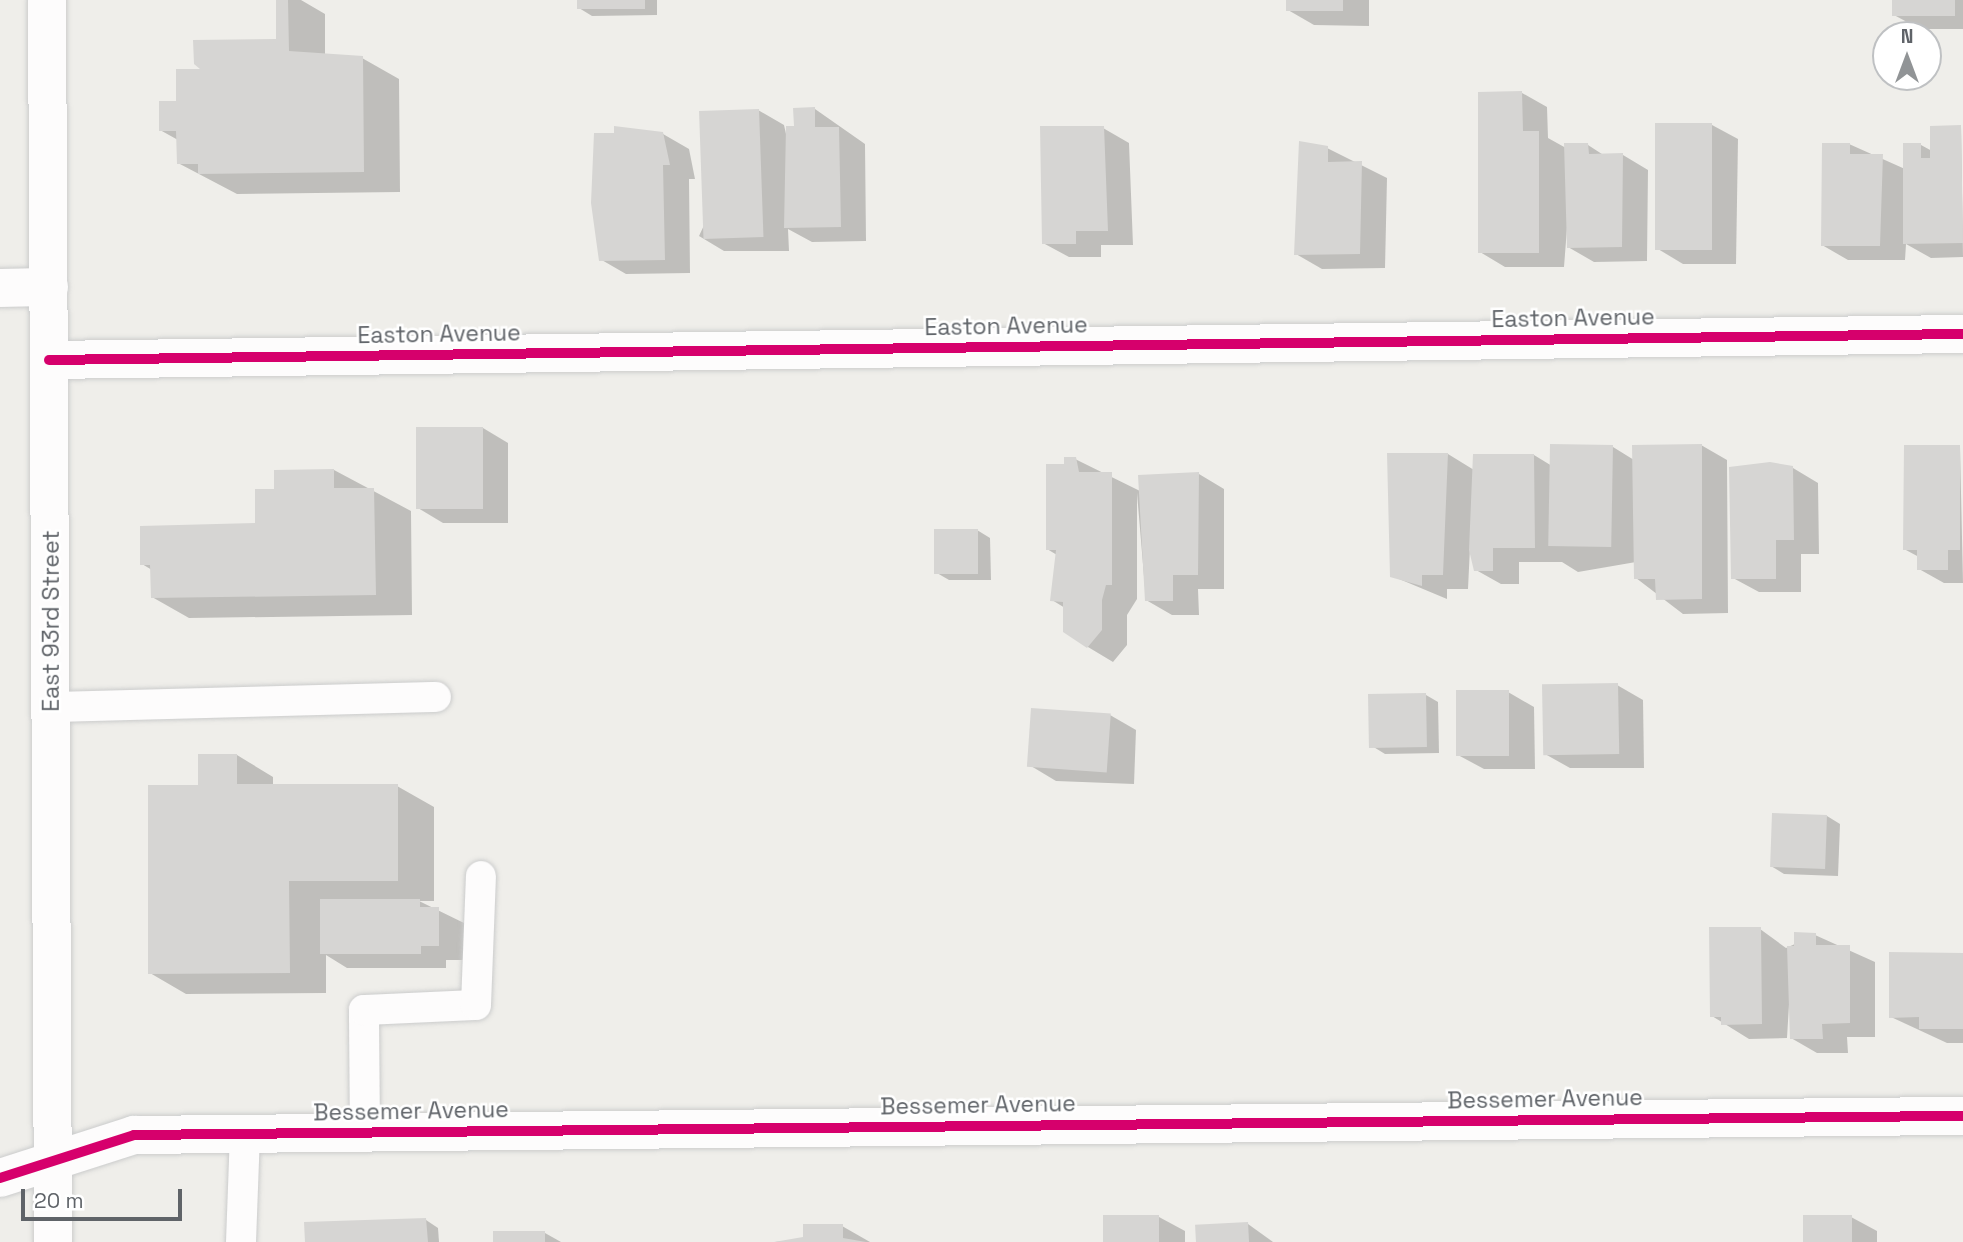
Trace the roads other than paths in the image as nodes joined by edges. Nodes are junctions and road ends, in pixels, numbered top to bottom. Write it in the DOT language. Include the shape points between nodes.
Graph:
graph roads {
  1 [pos="47,0"];
  2 [pos="49,287"];
  3 [pos="0,288"];
  4 [pos="1963,334"];
  5 [pos="49,360"];
  6 [pos="436,697"];
  7 [pos="51,707"];
  8 [pos="481,876"];
  9 [pos="1963,1116"];
  10 [pos="365,1133"];
  11 [pos="245,1134"];
  12 [pos="52,1166"];
  13 [pos="0,1178"];
  14 [pos="53,1242"];
  15 [pos="241,1242"];
  1 -- 2 [label="street, East 93rd Street"];
  2 -- 3 [label="street"];
  2 -- 5 [label="street, East 93rd Street"];
  4 -- 5 [label="street, Easton Avenue"];
  5 -- 7 [label="street, East 93rd Street"];
  6 -- 7 [label="lane"];
  7 -- 12 [label="street, East 93rd Street"];
  8 -- 10 [label="lane" via="477,1005 364,1010"];
  9 -- 10 [label="street, Bessemer Avenue"];
  10 -- 11 [label="street, Bessemer Avenue"];
  11 -- 12 [label="street, Bessemer Avenue" via="134,1135"];
  11 -- 15 [label="lane"];
  12 -- 13 [label="street, Bessemer Avenue"];
  12 -- 14 [label="street, East 93rd Street"];
}
